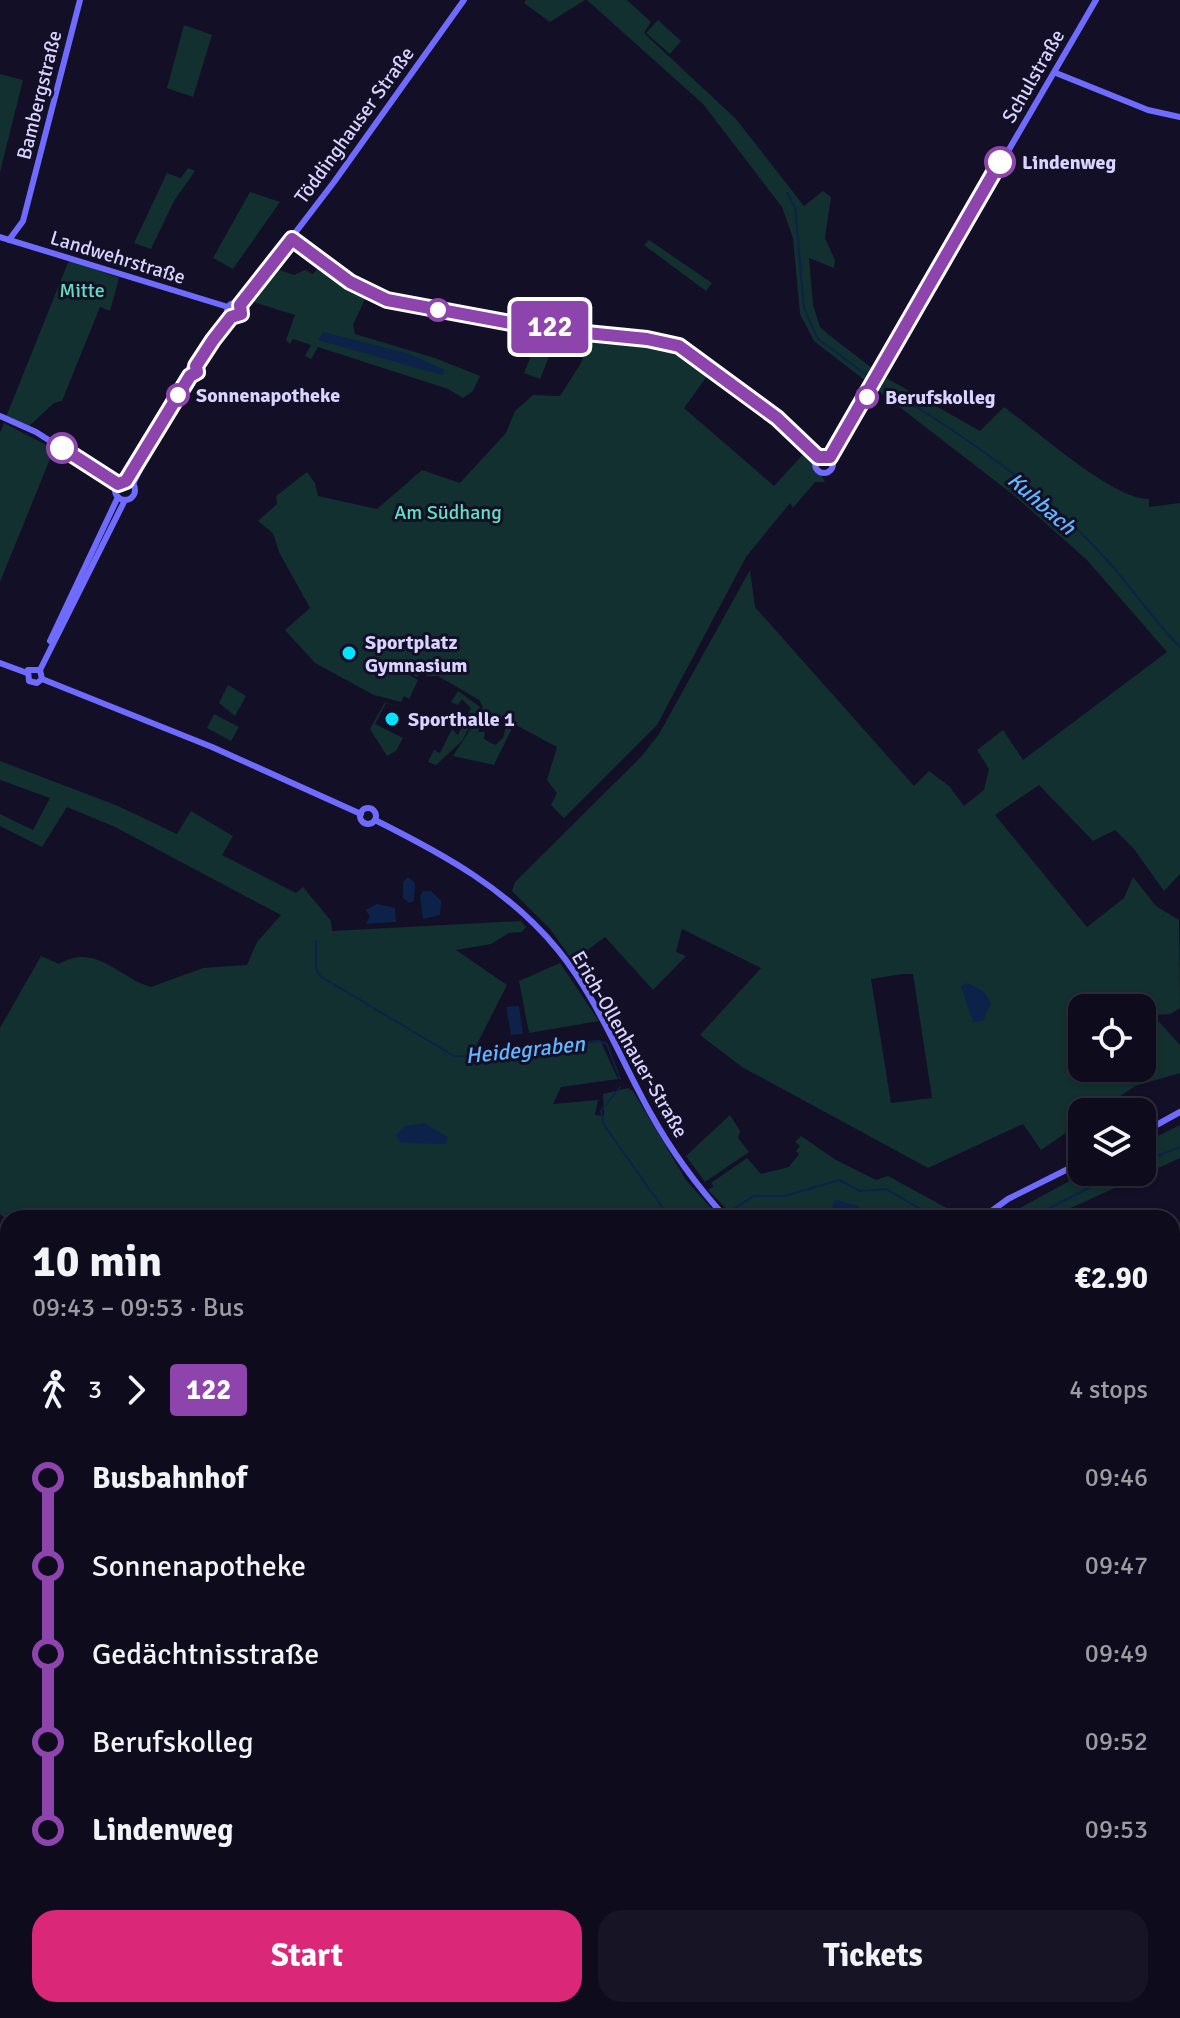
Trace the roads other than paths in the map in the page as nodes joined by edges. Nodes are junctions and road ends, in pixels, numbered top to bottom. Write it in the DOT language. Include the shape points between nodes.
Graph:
graph roads {
  1 [pos="80,0"];
  2 [pos="464,0"];
  3 [pos="1096,0"];
  4 [pos="1056,73"];
  5 [pos="1180,117"];
  6 [pos="0,237"];
  7 [pos="292,239"];
  8 [pos="9,240"];
  9 [pos="240,305"];
  10 [pos="228,307"];
  11 [pos="231,317"];
  12 [pos="521,325"];
  13 [pos="536,332"];
  14 [pos="0,416"];
  15 [pos="818,457"];
  16 [pos="830,457"];
  17 [pos="129,482"];
  18 [pos="118,484"];
  19 [pos="122,498"];
  20 [pos="0,663"];
  21 [pos="38,669"];
  22 [pos="27,673"];
  23 [pos="42,679"];
  24 [pos="1180,1112"];
  25 [pos="1156,1125"];
  26 [pos="1068,1169"];
  27 [pos="719,1210"];
  28 [pos="993,1210"];
  1 -- 8 [label="street, Bambergstraße" via="23,221"];
  2 -- 7 [label="street, Töddinghauser Straße"];
  3 -- 4 [label="street, Schulstraße"];
  4 -- 5 [label="street" via="1148,110"];
  4 -- 16 [label="street, Schulstraße"];
  6 -- 8 [label="street, Landwehrstraße"];
  7 -- 9 [label="street, Töddinghauser Straße"];
  7 -- 12 [label="street" via="350,282 387,300"];
  8 -- 10 [label="street, Landwehrstraße"];
  9 -- 10 [label="street"];
  9 -- 11 [label="street, Töddinghauser Straße" via="241,314"];
  10 -- 11 [label="street"];
  11 -- 17 [label="street" via="196,366"];
  12 -- 13 [label="street" via="531,323"];
  12 -- 13 [label="street" via="523,338 532,339"];
  13 -- 15 [label="street" via="560,329 679,346 777,418"];
  14 -- 18 [label="street" via="36,432"];
  15 -- 16 [label="street"];
  15 -- 16 [label="street" via="815,467 823,473 833,467"];
  17 -- 18 [label="street"];
  17 -- 19 [label="street" via="134,494"];
  18 -- 19 [label="street"];
  19 -- 21 [label="street"];
  20 -- 22 [label="street"];
  21 -- 22 [label="street"];
  21 -- 23 [label="street"];
  22 -- 23 [label="street" via="31,683"];
  23 -- 27 [label="street, Erich-Ollenhauer-Straße" via="361,814 370,809 375,820 459,864 521,911 588,993 666,1141"];
  24 -- 25 [label="street"];
  26 -- 28 [label="street"];
}
